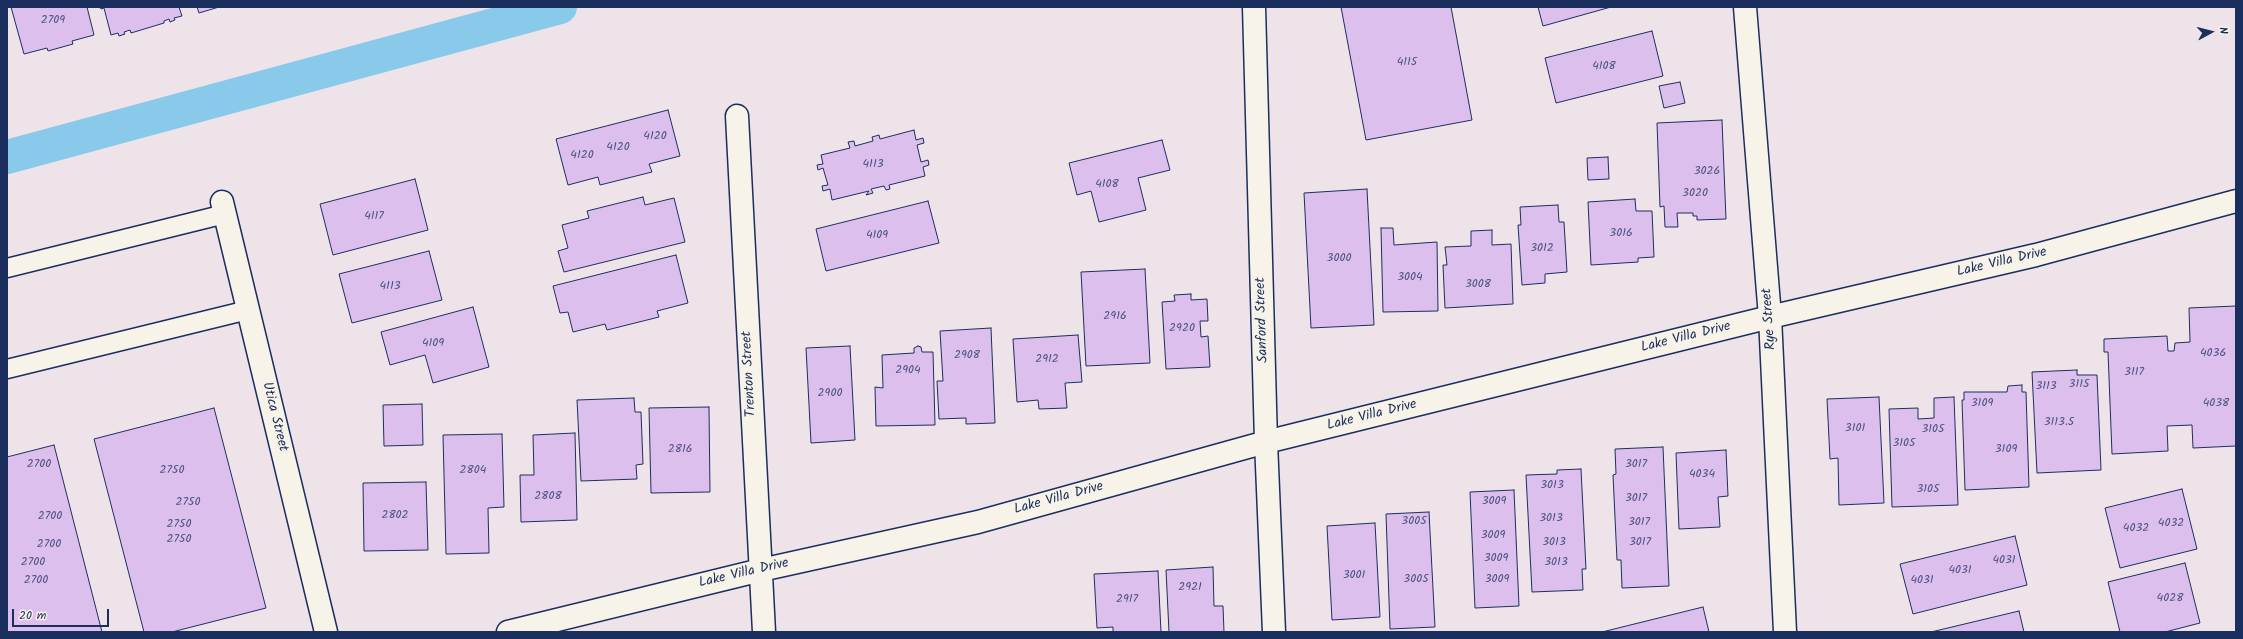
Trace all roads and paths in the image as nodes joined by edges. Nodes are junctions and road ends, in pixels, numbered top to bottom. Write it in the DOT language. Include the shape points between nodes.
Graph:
graph roads {
  1 [pos="1254,7"];
  2 [pos="1745,7"];
  3 [pos="737,116"];
  4 [pos="2236,201"];
  5 [pos="224,208"];
  6 [pos="7,268"];
  7 [pos="248,310"];
  8 [pos="1770,317"];
  9 [pos="7,369"];
  10 [pos="1266,442"];
  11 [pos="761,570"];
  12 [pos="326,632"];
  13 [pos="508,632"];
  14 [pos="764,632"];
  15 [pos="1274,632"];
  16 [pos="1785,632"];
  1 -- 10 [label="street, Sanford Street"];
  2 -- 8 [label="street, Rye Street"];
  3 -- 11 [label="street, Trenton Street"];
  4 -- 8 [label="street, Lake Villa Drive" via="2036,255"];
  5 -- 6 [label="lane"];
  5 -- 7 [label="street, Utica Street"];
  7 -- 9 [label="lane"];
  7 -- 12 [label="street, Utica Street"];
  8 -- 10 [label="street, Lake Villa Drive"];
  8 -- 16 [label="street, Rye Street"];
  10 -- 11 [label="street, Lake Villa Drive" via="978,522"];
  10 -- 15 [label="street, Sanford Street"];
  11 -- 13 [label="street, Lake Villa Drive"];
  11 -- 14 [label="street, Trenton Street"];
}
